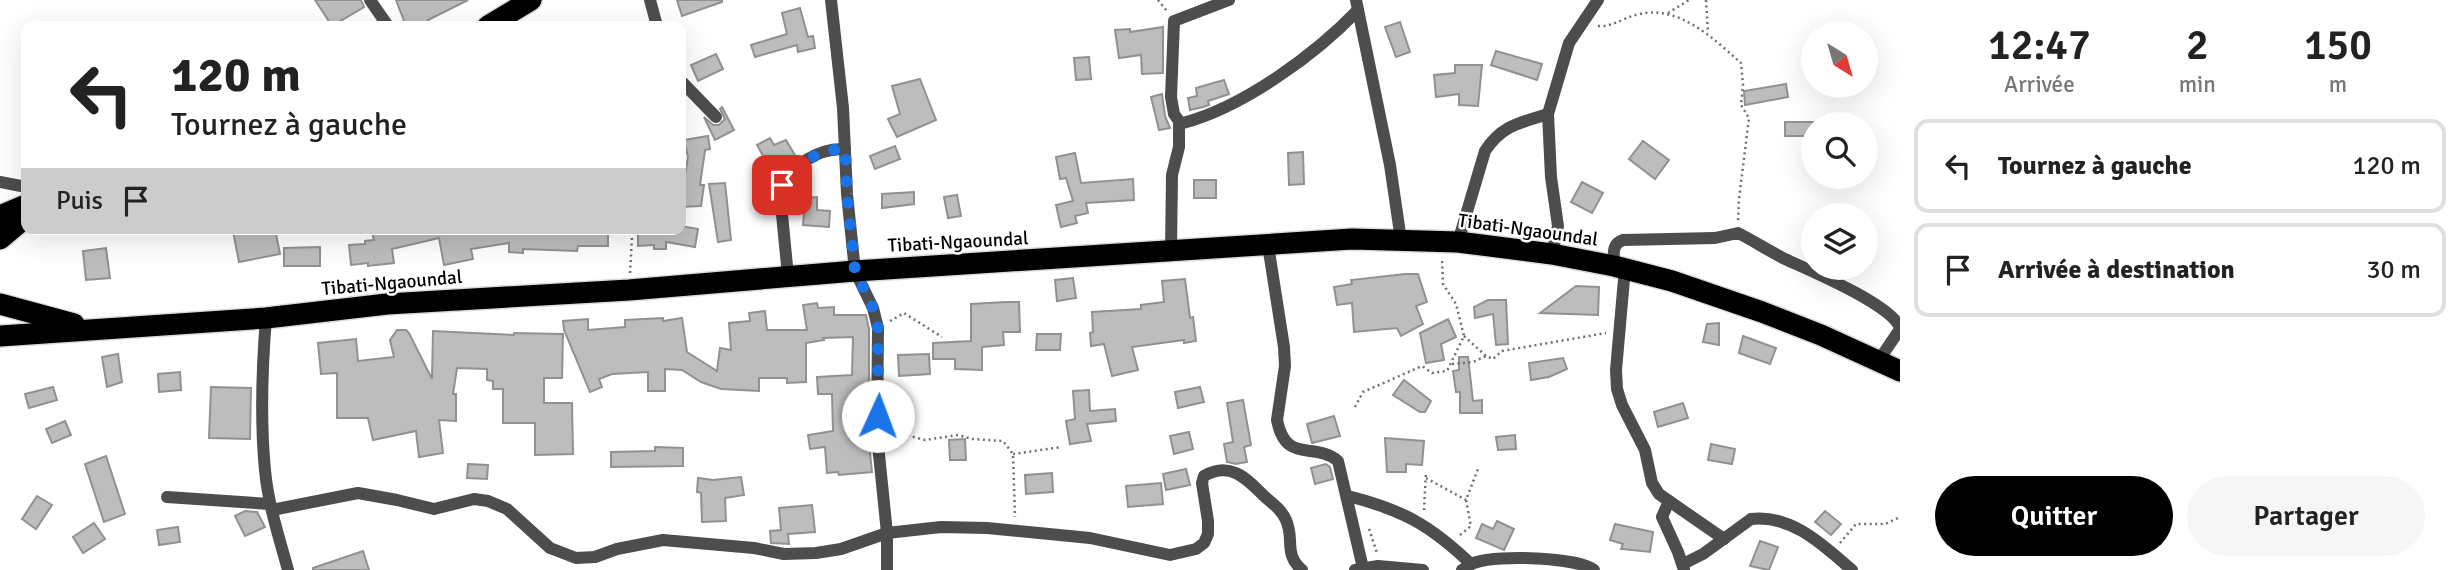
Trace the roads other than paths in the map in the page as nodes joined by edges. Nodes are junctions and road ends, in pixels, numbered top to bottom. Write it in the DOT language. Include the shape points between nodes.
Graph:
graph roads {
  1 [pos="370,0"];
  2 [pos="531,0"];
  3 [pos="650,0"];
  4 [pos="831,0"];
  5 [pos="1228,0"];
  6 [pos="1598,0"];
  7 [pos="1357,5"];
  8 [pos="385,21"];
  9 [pos="496,21"];
  10 [pos="656,21"];
  11 [pos="686,86"];
  12 [pos="1548,114"];
  13 [pos="716,117"];
  14 [pos="1179,121"];
  15 [pos="845,149"];
  16 [pos="0,183"];
  17 [pos="21,186"];
  18 [pos="21,207"];
  19 [pos="0,216"];
  20 [pos="21,221"];
  21 [pos="0,239"];
  22 [pos="1401,240"];
  23 [pos="1450,241"];
  24 [pos="1268,245"];
  25 [pos="1171,251"];
  26 [pos="1552,254"];
  27 [pos="1619,267"];
  28 [pos="855,271"];
  29 [pos="788,276"];
  30 [pos="0,304"];
  31 [pos="266,318"];
  32 [pos="1900,328"];
  33 [pos="96,330"];
  34 [pos="0,336"];
  35 [pos="1879,360"];
  36 [pos="1900,371"];
  37 [pos="1348,496"];
  38 [pos="167,497"];
  39 [pos="1669,501"];
  40 [pos="271,507"];
  41 [pos="887,533"];
  42 [pos="1724,539"];
  43 [pos="1466,567"];
  44 [pos="1683,567"];
  45 [pos="1359,569"];
  46 [pos="288,570"];
  47 [pos="887,570"];
  48 [pos="1302,570"];
  49 [pos="1423,570"];
  50 [pos="1594,570"];
  51 [pos="1852,570"];
  1 -- 8 [label="street"];
  2 -- 9 [label="highway"];
  3 -- 10 [label="street"];
  4 -- 15 [label="street"];
  5 -- 14 [label="street" via="1174,21 1171,97"];
  6 -- 12 [label="street" via="1569,43"];
  7 -- 14 [label="street" via="1325,41 1271,80 1207,115"];
  7 -- 22 [label="street"];
  11 -- 13 [label="street"];
  12 -- 23 [label="street" via="1514,124 1494,138"];
  12 -- 26 [label="street" via="1550,177 1558,226"];
  14 -- 25 [label="street" via="1172,175"];
  15 -- 28 [label="street"];
  15 -- 29 [label="street" via="834,148 801,163 782,185"];
  16 -- 17 [label="street"];
  18 -- 19 [label="highway"];
  20 -- 21 [label="highway"];
  22 -- 23 [label="highway, Tibati-Ngaoundal"];
  22 -- 24 [label="highway, Tibati-Ngaoundal"];
  23 -- 26 [label="highway, Tibati-Ngaoundal"];
  24 -- 25 [label="highway, Tibati-Ngaoundal"];
  24 -- 37 [label="street" via="1284,347 1278,428 1293,447 1326,453 1338,461"];
  25 -- 28 [label="highway, Tibati-Ngaoundal"];
  26 -- 27 [label="highway, Tibati-Ngaoundal"];
  27 -- 32 [label="street" via="1614,247 1623,240 1715,238 1738,233 1823,274 1888,313"];
  27 -- 35 [label="highway, Tibati-Ngaoundal" via="1762,312"];
  27 -- 39 [label="street" via="1619,398 1645,450 1652,483"];
  28 -- 29 [label="highway, Tibati-Ngaoundal"];
  28 -- 41 [label="street" via="878,328 877,435"];
  29 -- 31 [label="highway, Tibati-Ngaoundal" via="387,304"];
  30 -- 33 [label="highway"];
  31 -- 33 [label="highway, Tibati-Ngaoundal"];
  31 -- 40 [label="street" via="262,429"];
  32 -- 35 [label="street"];
  33 -- 34 [label="highway, Tibati-Ngaoundal"];
  35 -- 36 [label="highway, Tibati-Ngaoundal"];
  37 -- 43 [label="street" via="1388,507 1423,524 1449,543"];
  37 -- 45 [label="street" via="1361,551"];
  38 -- 40 [label="street"];
  39 -- 42 [label="street"];
  39 -- 44 [label="street" via="1662,517"];
  40 -- 41 [label="street" via="358,493 433,509 474,499 488,501 507,509 550,548 576,558 663,540 784,554 816,553"];
  40 -- 46 [label="street"];
  41 -- 47 [label="street"];
  41 -- 48 [label="street" via="987,528 1090,538 1170,555 1186,553 1208,534 1204,476 1230,470 1246,478 1281,511 1290,532 1291,557"];
  42 -- 44 [label="street"];
  42 -- 51 [label="street" via="1751,519 1761,518 1812,536"];
  43 -- 50 [label="street" via="1486,560 1527,559 1575,562"];
  45 -- 49 [label="street"];
}
